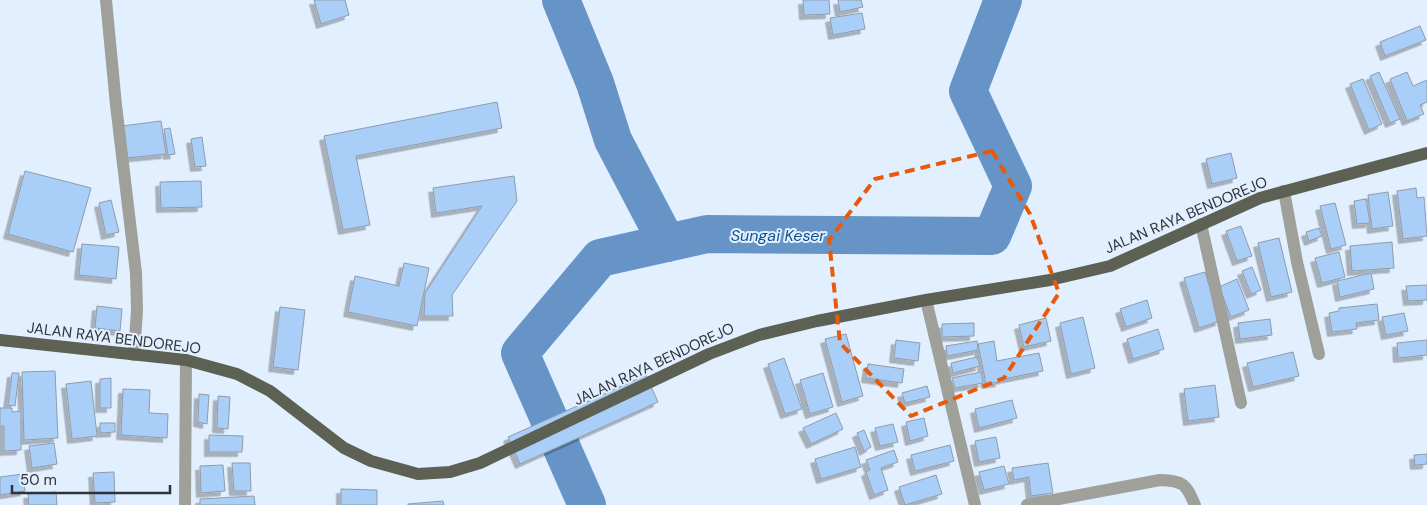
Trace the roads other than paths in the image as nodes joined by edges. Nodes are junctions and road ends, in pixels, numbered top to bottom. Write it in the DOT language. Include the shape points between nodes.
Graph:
graph roads {
  1 [pos="106,0"];
  2 [pos="1427,153"];
  3 [pos="1284,191"];
  4 [pos="1201,224"];
  5 [pos="926,300"];
  6 [pos="0,340"];
  7 [pos="1319,354"];
  8 [pos="134,355"];
  9 [pos="186,360"];
  10 [pos="1240,402"];
  11 [pos="185,505"];
  12 [pos="975,505"];
  13 [pos="1027,505"];
  14 [pos="1195,505"];
  1 -- 8 [label="street" via="136,273"];
  2 -- 3 [label="main road, JALAN RAYA BENDOREJO"];
  3 -- 4 [label="main road, JALAN RAYA BENDOREJO"];
  3 -- 7 [label="street"];
  4 -- 5 [label="main road, JALAN RAYA BENDOREJO" via="1110,266 1050,280"];
  4 -- 10 [label="street"];
  5 -- 9 [label="main road, JALAN RAYA BENDOREJO" via="759,335 709,354 480,463 450,472 418,474 371,461 344,448 270,391 237,374"];
  5 -- 12 [label="street"];
  6 -- 8 [label="main road, JALAN RAYA BENDOREJO"];
  8 -- 9 [label="main road, JALAN RAYA BENDOREJO"];
  9 -- 11 [label="street"];
  13 -- 14 [label="street" via="1160,480 1177,480 1188,489"];
}
